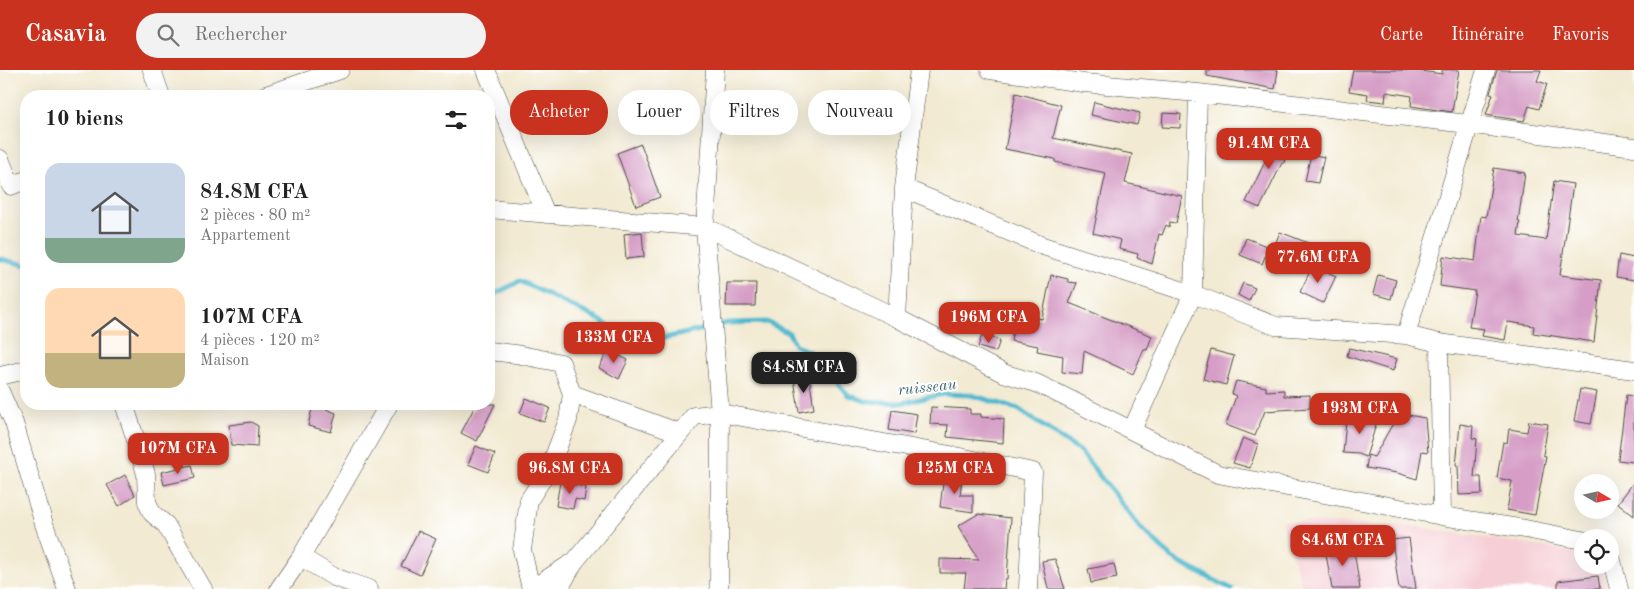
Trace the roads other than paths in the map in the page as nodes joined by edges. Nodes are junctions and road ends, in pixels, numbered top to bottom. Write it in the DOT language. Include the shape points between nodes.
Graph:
graph roads {
  1 [pos="152,70"];
  2 [pos="340,70"];
  3 [pos="486,70"];
  4 [pos="715,70"];
  5 [pos="919,70"];
  6 [pos="990,70"];
  7 [pos="1486,70"];
  8 [pos="1084,76"];
  9 [pos="159,90"];
  10 [pos="285,90"];
  11 [pos="494,90"];
  12 [pos="495,92"];
  13 [pos="1198,93"];
  14 [pos="1468,124"];
  15 [pos="1634,147"];
  16 [pos="1,164"];
  17 [pos="20,182"];
  18 [pos="904,188"];
  19 [pos="495,210"];
  20 [pos="546,214"];
  21 [pos="705,227"];
  22 [pos="1193,294"];
  23 [pos="897,318"];
  24 [pos="1406,335"];
  25 [pos="1438,343"];
  26 [pos="495,352"];
  27 [pos="1634,370"];
  28 [pos="20,371"];
  29 [pos="0,376"];
  30 [pos="0,391"];
  31 [pos="572,394"];
  32 [pos="126,410"];
  33 [pos="386,410"];
  34 [pos="720,413"];
  35 [pos="1132,430"];
  36 [pos="680,433"];
  37 [pos="1442,516"];
  38 [pos="1574,538"];
  39 [pos="301,557"];
  40 [pos="575,561"];
  41 [pos="1615,574"];
  42 [pos="67,589"];
  43 [pos="203,589"];
  44 [pos="279,589"];
  45 [pos="369,589"];
  46 [pos="531,589"];
  47 [pos="559,589"];
  48 [pos="719,589"];
  49 [pos="1028,589"];
  50 [pos="1619,589"];
  1 -- 9 [label="street"];
  2 -- 10 [label="street"];
  3 -- 11 [label="street"];
  4 -- 21 [label="street"];
  5 -- 18 [label="street"];
  6 -- 8 [label="street"];
  7 -- 14 [label="street"];
  8 -- 13 [label="street"];
  12 -- 20 [label="street"];
  13 -- 14 [label="street"];
  13 -- 22 [label="street"];
  14 -- 15 [label="street"];
  14 -- 24 [label="street"];
  16 -- 17 [label="street" via="10,186"];
  18 -- 22 [label="street" via="1043,246"];
  18 -- 23 [label="street"];
  19 -- 20 [label="street"];
  20 -- 21 [label="street"];
  21 -- 23 [label="street"];
  21 -- 34 [label="street"];
  22 -- 24 [label="street" via="1276,326"];
  22 -- 35 [label="street"];
  23 -- 35 [label="street" via="1003,373 1036,383"];
  24 -- 25 [label="street"];
  25 -- 27 [label="street"];
  25 -- 37 [label="street"];
  26 -- 31 [label="street" via="561,363"];
  28 -- 29 [label="street"];
  30 -- 42 [label="street" via="14,423"];
  31 -- 36 [label="street"];
  31 -- 46 [label="street" via="568,420 550,468 529,500 522,550"];
  32 -- 43 [label="street" via="146,474 147,502 152,513 166,525"];
  33 -- 39 [label="street"];
  34 -- 36 [label="street" via="694,416"];
  34 -- 48 [label="street"];
  34 -- 49 [label="street" via="1034,472"];
  35 -- 37 [label="street" via="1218,474"];
  36 -- 40 [label="street"];
  37 -- 38 [label="street"];
  39 -- 44 [label="street"];
  39 -- 45 [label="street" via="334,577"];
  40 -- 46 [label="street"];
  40 -- 47 [label="street"];
  41 -- 50 [label="street"];
}
